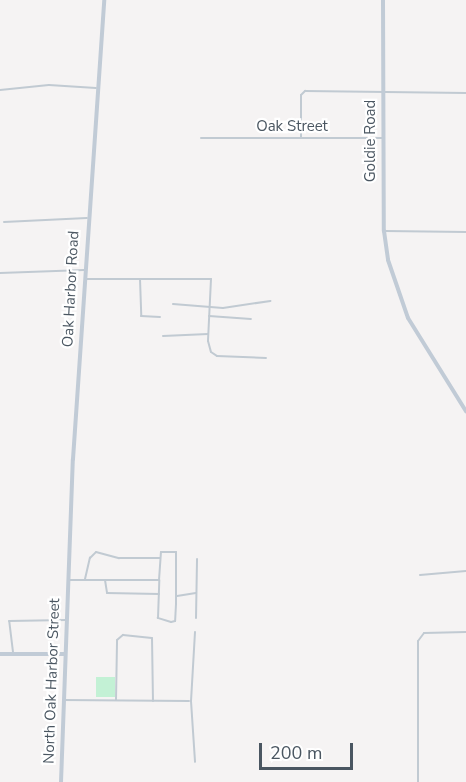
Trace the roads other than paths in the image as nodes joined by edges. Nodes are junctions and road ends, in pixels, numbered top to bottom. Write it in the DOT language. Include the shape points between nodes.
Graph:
graph roads {
  1 [pos="104,0"];
  2 [pos="383,0"];
  3 [pos="96,88"];
  4 [pos="0,90"];
  5 [pos="383,90"];
  6 [pos="466,93"];
  7 [pos="201,138"];
  8 [pos="301,138"];
  9 [pos="383,138"];
  10 [pos="87,218"];
  11 [pos="4,222"];
  12 [pos="384,231"];
  13 [pos="466,232"];
  14 [pos="84,270"];
  15 [pos="0,273"];
  16 [pos="84,279"];
  17 [pos="140,279"];
  18 [pos="270,301"];
  19 [pos="173,304"];
  20 [pos="209,307"];
  21 [pos="209,316"];
  22 [pos="160,317"];
  23 [pos="251,319"];
  24 [pos="208,334"];
  25 [pos="163,336"];
  26 [pos="266,358"];
  27 [pos="466,411"];
  28 [pos="160,558"];
  29 [pos="197,559"];
  30 [pos="466,571"];
  31 [pos="420,575"];
  32 [pos="85,579"];
  33 [pos="69,580"];
  34 [pos="105,580"];
  35 [pos="159,580"];
  36 [pos="196,593"];
  37 [pos="159,594"];
  38 [pos="177,597"];
  39 [pos="196,618"];
  40 [pos="66,620"];
  41 [pos="195,632"];
  42 [pos="466,632"];
  43 [pos="0,654"];
  44 [pos="14,654"];
  45 [pos="64,654"];
  46 [pos="63,700"];
  47 [pos="116,700"];
  48 [pos="153,701"];
  49 [pos="191,701"];
  50 [pos="195,762"];
  51 [pos="60,782"];
  52 [pos="418,782"];
  1 -- 3 [label="street, Oak Harbor Road"];
  2 -- 5 [label="street, Goldie Road"];
  3 -- 4 [label="street" via="49,85"];
  3 -- 10 [label="street, Oak Harbor Road"];
  5 -- 6 [label="street"];
  5 -- 8 [label="street" via="302,92"];
  5 -- 9 [label="street, Goldie Road"];
  7 -- 8 [label="street, Oak Street"];
  8 -- 9 [label="street, Oak Street"];
  9 -- 12 [label="street, Goldie Road"];
  10 -- 11 [label="street"];
  10 -- 14 [label="street, Oak Harbor Road"];
  12 -- 13 [label="street"];
  12 -- 27 [label="street, Goldie Road" via="394,281 408,318"];
  14 -- 15 [label="street"];
  14 -- 16 [label="street, Oak Harbor Road"];
  16 -- 17 [label="street"];
  16 -- 33 [label="street, Oak Harbor Road"];
  17 -- 20 [label="street" via="211,279"];
  17 -- 22 [label="street" via="141,316"];
  18 -- 20 [label="street"];
  19 -- 20 [label="street"];
  20 -- 21 [label="street"];
  21 -- 23 [label="street"];
  21 -- 24 [label="street"];
  24 -- 25 [label="street"];
  24 -- 26 [label="street" via="208,348 213,355"];
  28 -- 32 [label="street" via="119,558 96,552 90,558"];
  28 -- 35 [label="street"];
  28 -- 38 [label="street" via="164,551 179,554"];
  29 -- 36 [label="street"];
  30 -- 31 [label="street"];
  32 -- 33 [label="street"];
  32 -- 34 [label="street"];
  33 -- 40 [label="street, North Oak Harbor Street"];
  34 -- 35 [label="street"];
  34 -- 37 [label="street" via="107,593"];
  35 -- 37 [label="street"];
  36 -- 38 [label="street"];
  36 -- 39 [label="street"];
  37 -- 38 [label="street" via="158,618 165,623 175,621"];
  40 -- 44 [label="street" via="9,621"];
  40 -- 45 [label="street, North Oak Harbor Street"];
  41 -- 49 [label="street"];
  42 -- 52 [label="street" via="420,635"];
  43 -- 44 [label="street"];
  44 -- 45 [label="street"];
  45 -- 46 [label="street, North Oak Harbor Street"];
  46 -- 47 [label="street"];
  46 -- 51 [label="street, North Oak Harbor Street"];
  47 -- 48 [label="street"];
  47 -- 48 [label="street" via="117,640 123,635 152,638"];
  48 -- 49 [label="street"];
  49 -- 50 [label="street"];
}
